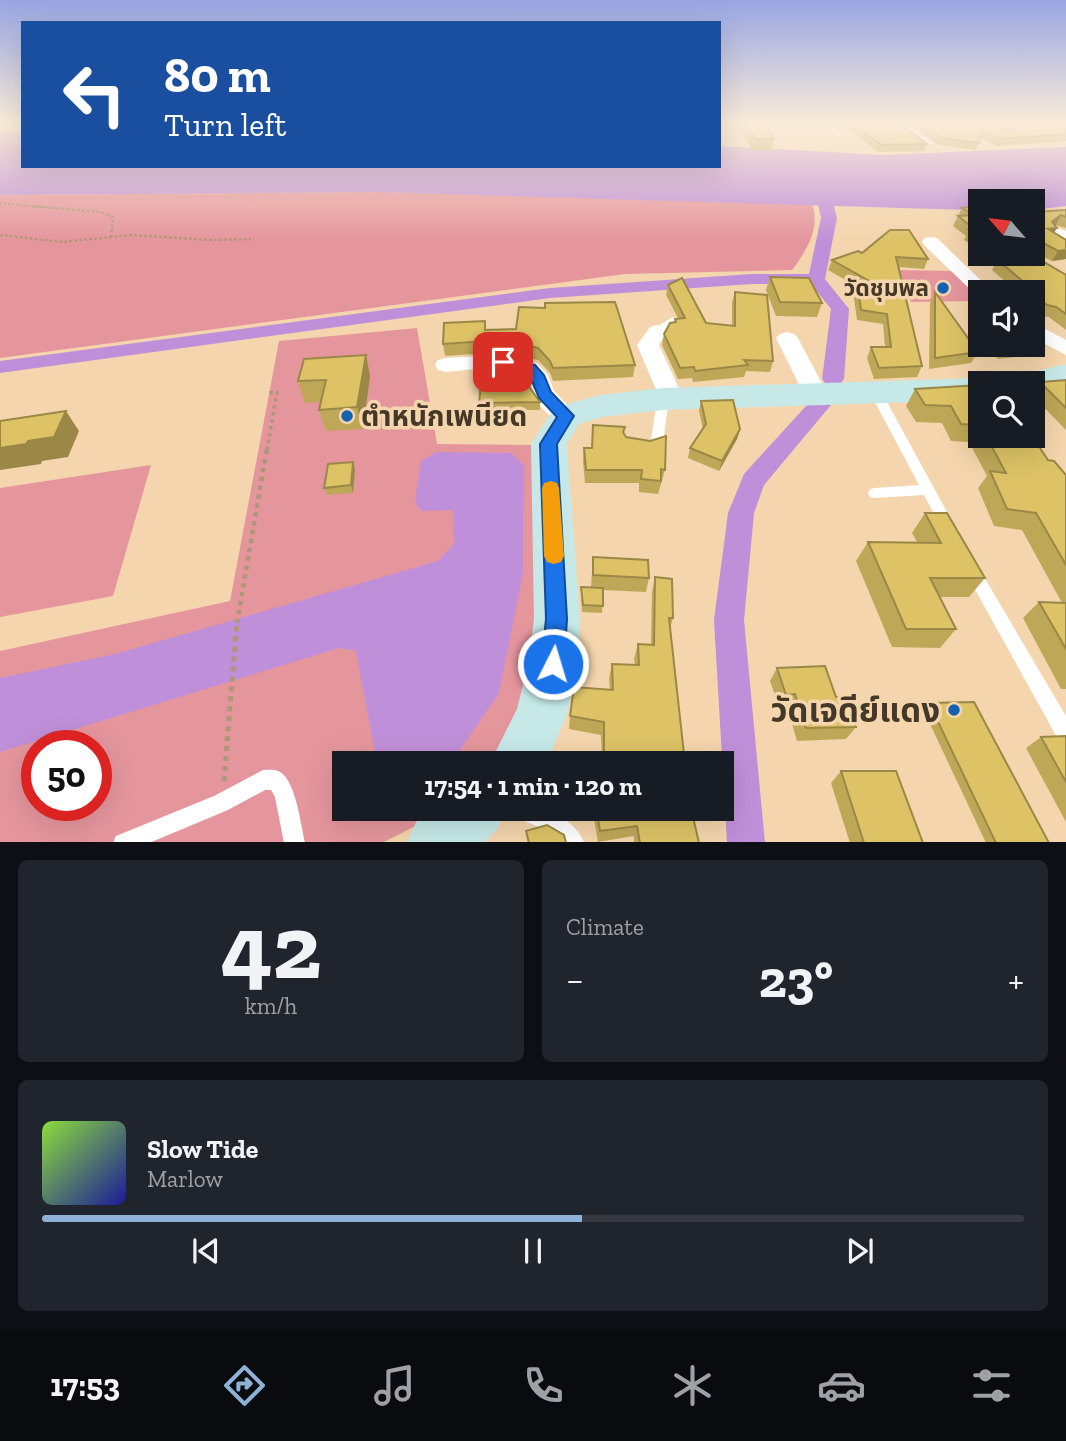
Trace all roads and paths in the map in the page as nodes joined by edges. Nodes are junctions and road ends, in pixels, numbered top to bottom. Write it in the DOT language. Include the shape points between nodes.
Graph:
graph roads {
  1 [pos="0,203"];
  2 [pos="0,235"];
  3 [pos="111,237"];
  4 [pos="251,239"];
  5 [pos="931,242"];
  6 [pos="971,280"];
  7 [pos="665,326"];
  8 [pos="1045,336"];
  9 [pos="787,338"];
  10 [pos="1066,349"];
  11 [pos="446,365"];
  12 [pos="1066,374"];
  13 [pos="1045,379"];
  14 [pos="968,389"];
  15 [pos="875,391"];
  16 [pos="269,393"];
  17 [pos="825,393"];
  18 [pos="667,399"];
  19 [pos="566,416"];
  20 [pos="629,445"];
  21 [pos="928,490"];
  22 [pos="875,493"];
  23 [pos="954,538"];
  24 [pos="967,561"];
  25 [pos="1066,734"];
  26 [pos="524,751"];
  27 [pos="221,803"];
  28 [pos="464,821"];
  29 [pos="550,821"];
  30 [pos="123,842"];
  31 [pos="295,842"];
  32 [pos="438,842"];
  33 [pos="574,842"];
  1 -- 3 [label="path" via="101,212 113,217"];
  2 -- 3 [label="path" via="63,242"];
  3 -- 4 [label="path"];
  5 -- 6 [label="street"];
  7 -- 18 [label="street" via="648,345"];
  8 -- 10 [label="street"];
  9 -- 17 [label="street"];
  11 -- 19 [label="street" via="503,362 530,368 544,394"];
  12 -- 13 [label="main road"];
  14 -- 15 [label="main road"];
  15 -- 17 [label="main road"];
  15 -- 21 [label="lane"];
  16 -- 27 [label="path" via="277,392 238,609"];
  17 -- 18 [label="main road"];
  18 -- 19 [label="main road" via="600,406"];
  18 -- 20 [label="lane" via="657,443"];
  19 -- 26 [label="main road" via="549,444 556,619 553,664 542,711"];
  21 -- 22 [label="lane"];
  21 -- 23 [label="lane"];
  24 -- 25 [label="lane"];
  27 -- 30 [label="lane"];
  27 -- 31 [label="lane" via="264,780 276,780 284,794"];
  28 -- 32 [label="main road"];
  29 -- 33 [label="lane"];
}
